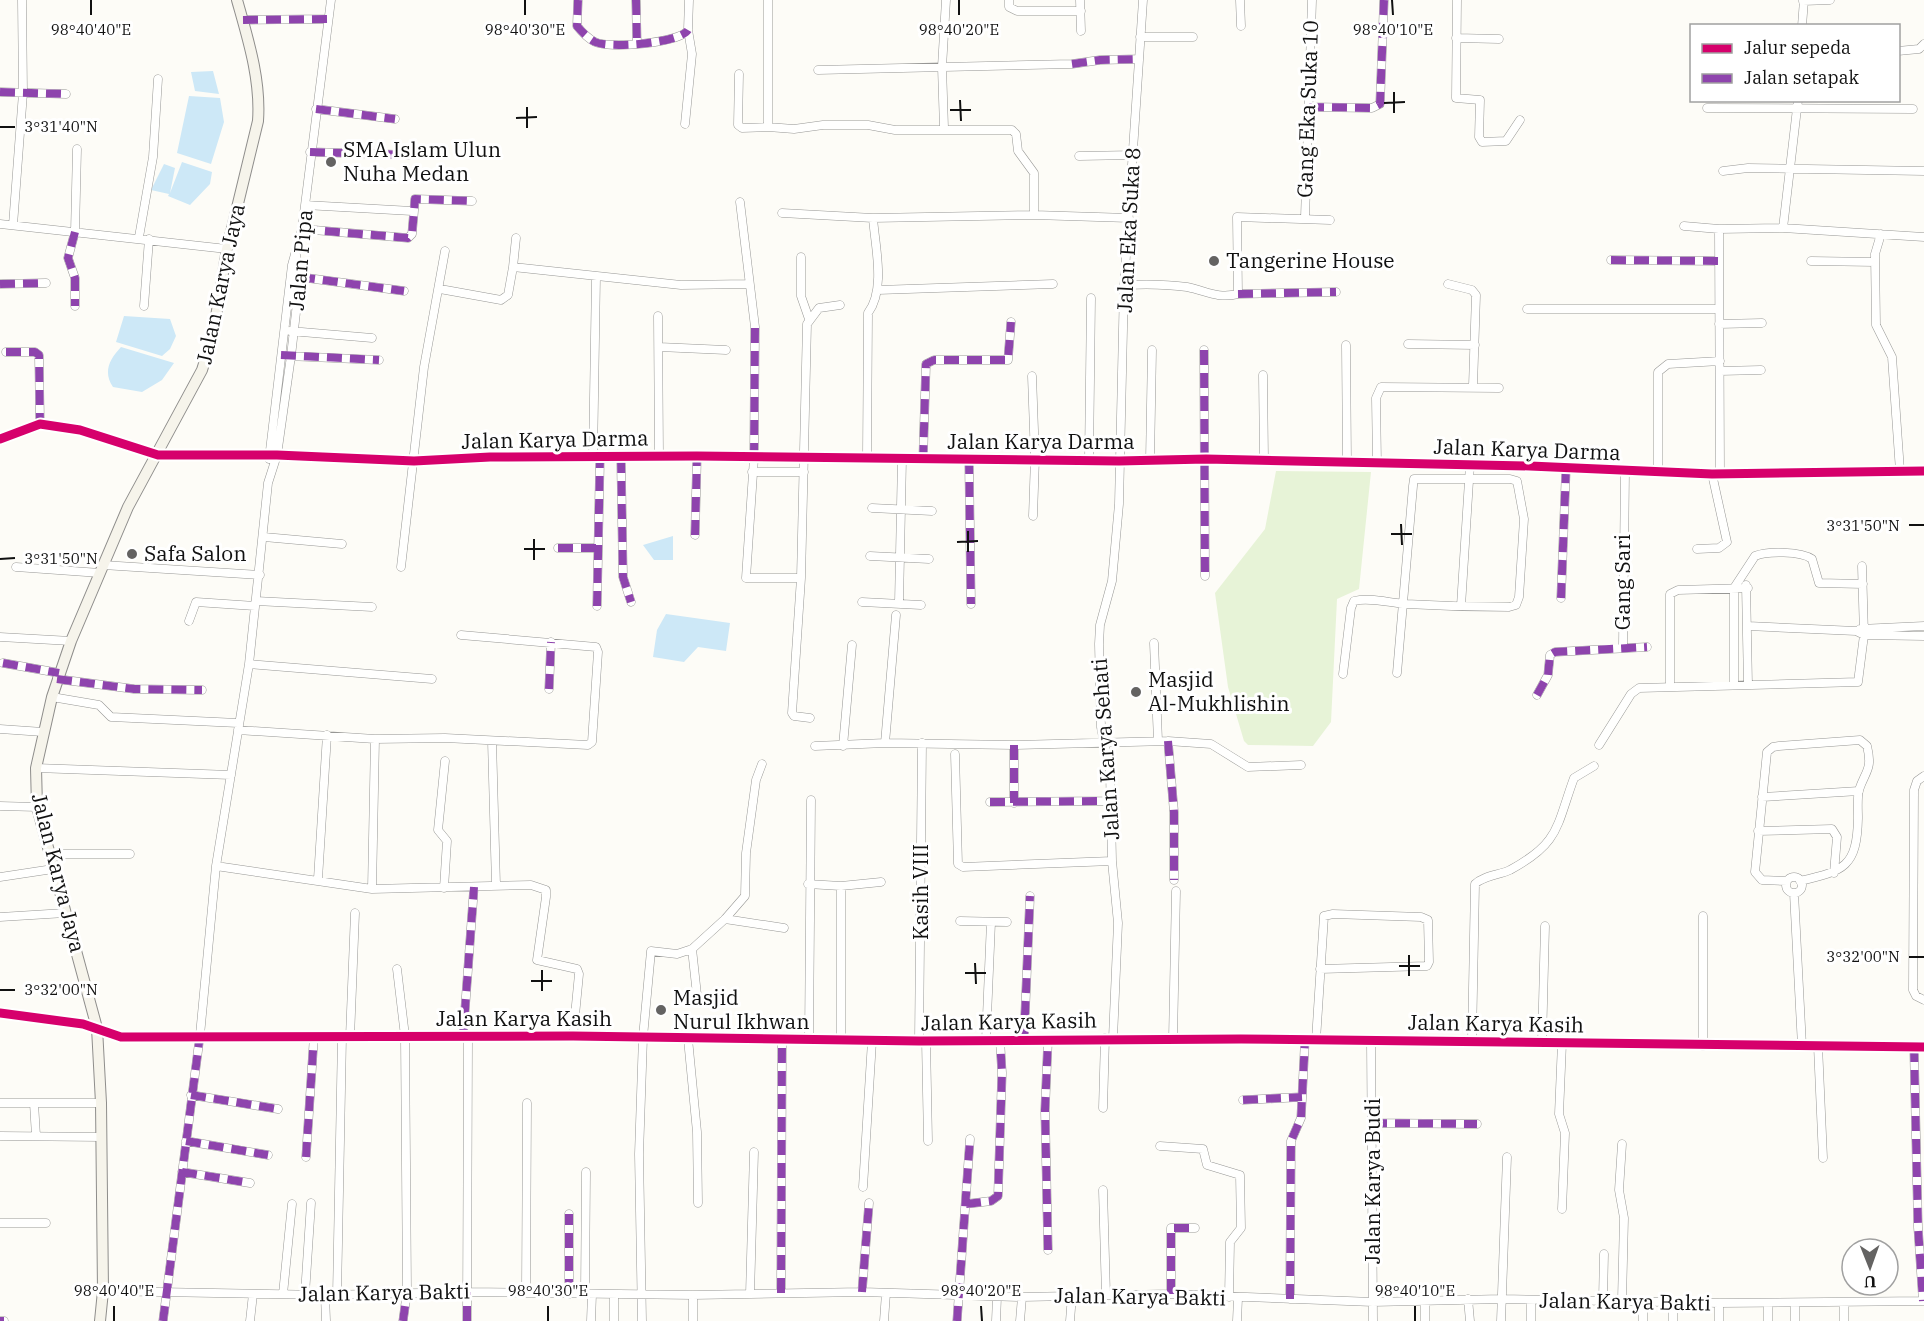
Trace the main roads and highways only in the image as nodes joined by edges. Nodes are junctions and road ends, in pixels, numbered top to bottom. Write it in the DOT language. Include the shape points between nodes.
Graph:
graph roads {
  1 [pos="237,0"];
  2 [pos="100,1321"];
  1 -- 2 [label="main road, Jalan Karya Jaya" via="260,101 227,249 213,335 202,370 128,507 71,641 58,676 36,768 38,807 49,854 97,1028 103,1291"];
}
